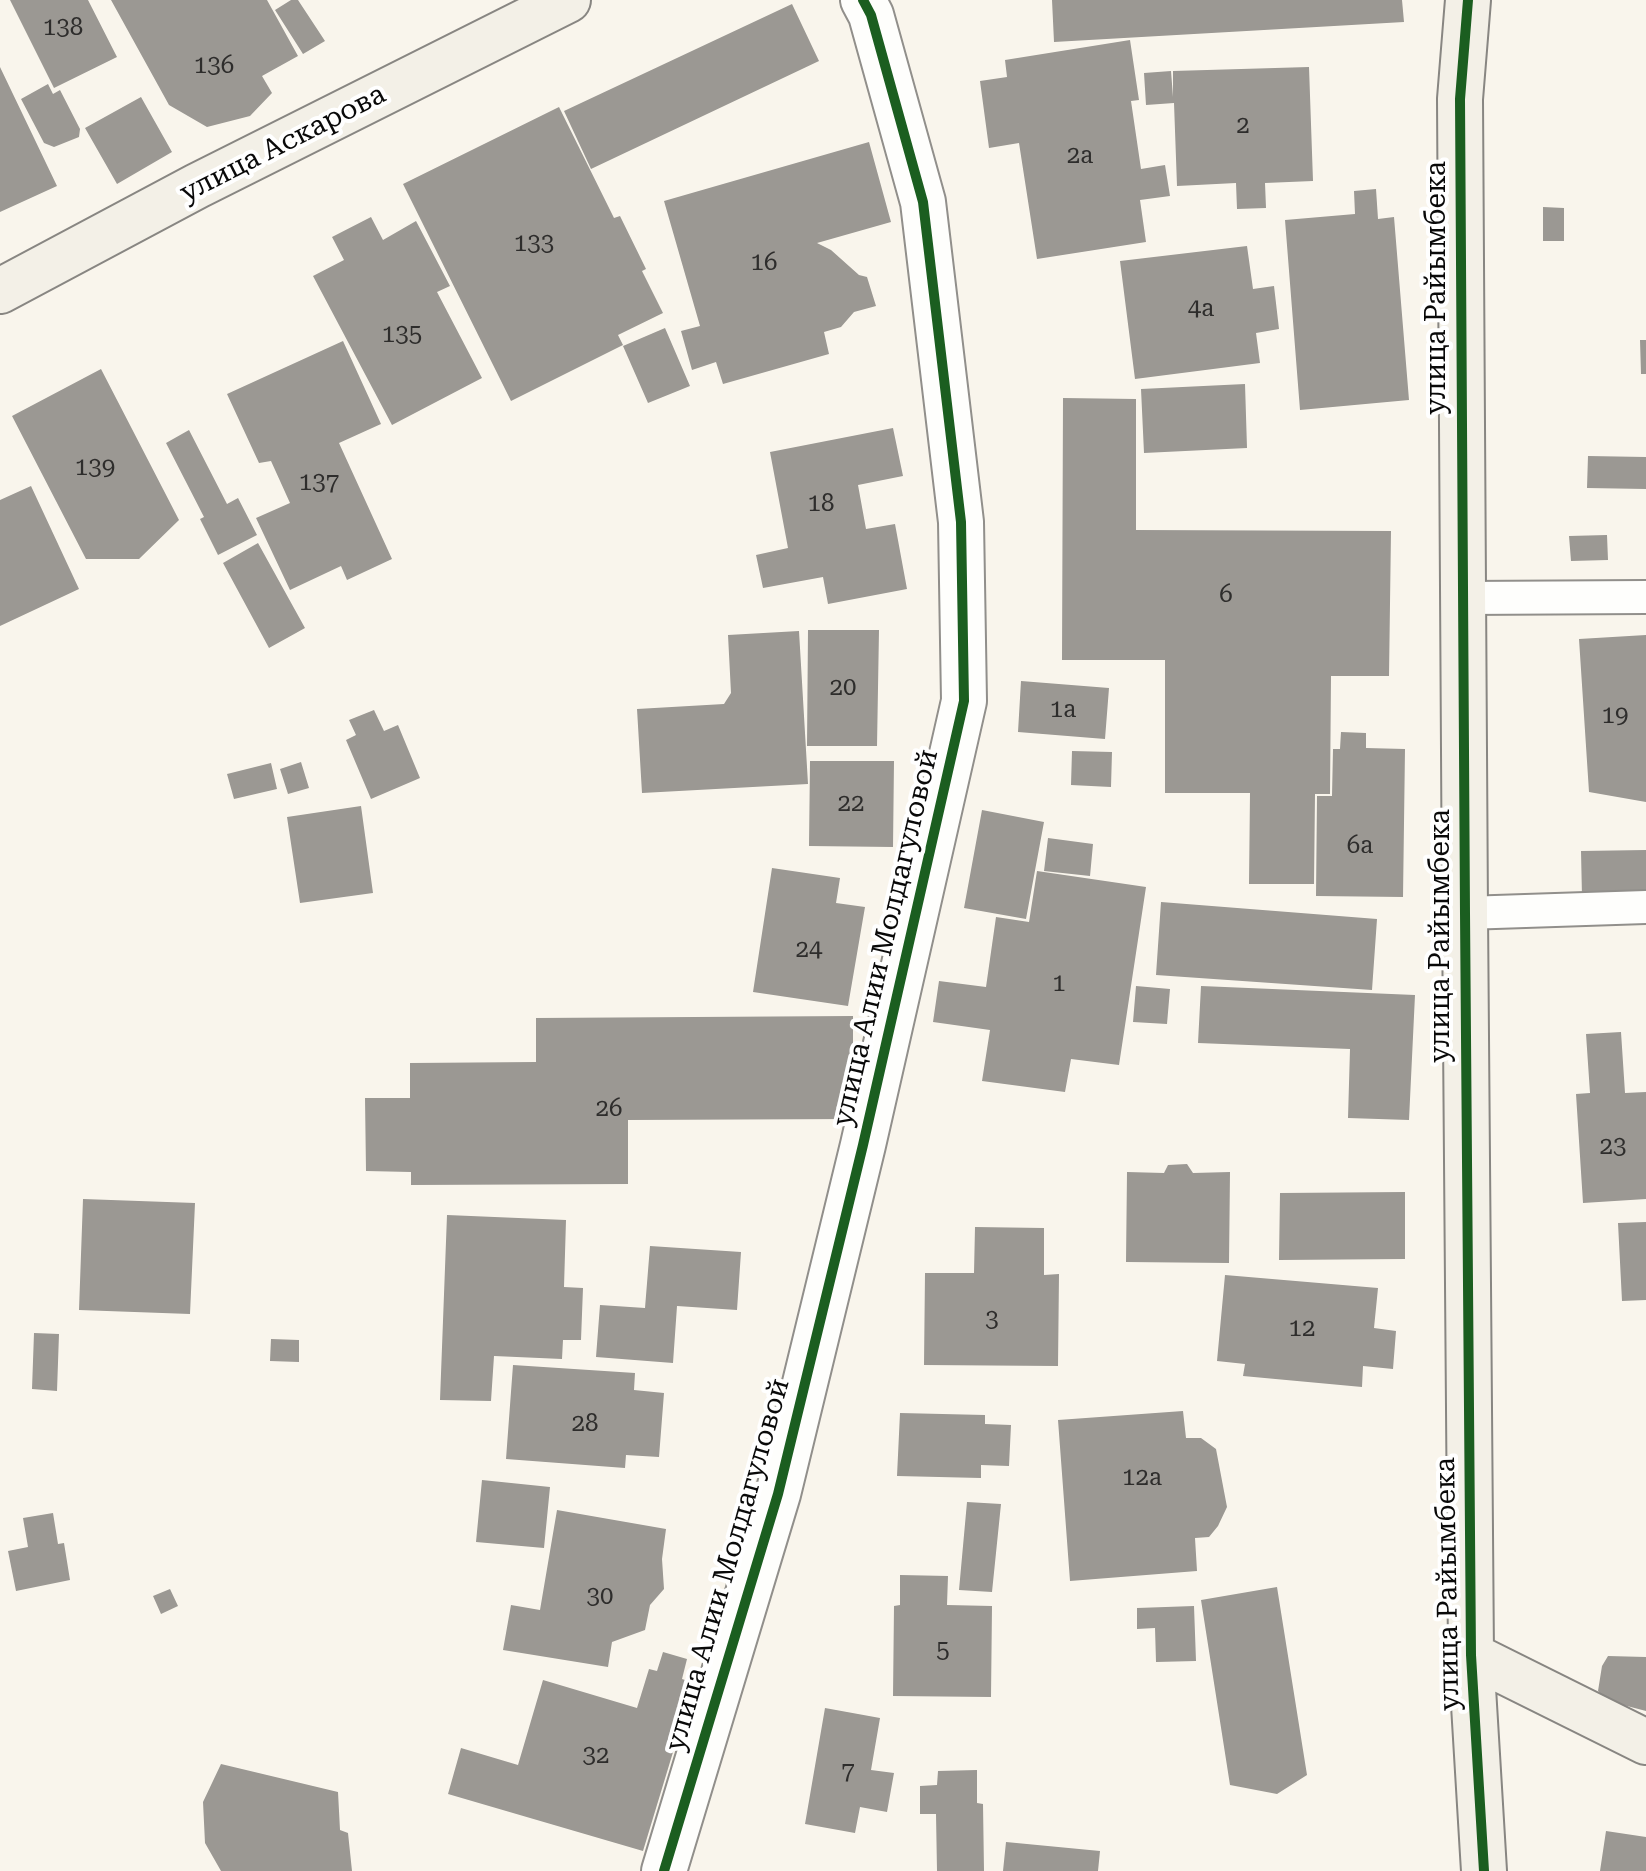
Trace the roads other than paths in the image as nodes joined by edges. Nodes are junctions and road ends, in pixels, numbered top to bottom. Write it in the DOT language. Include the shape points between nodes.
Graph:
graph roads {
  1 [pos="568,0"];
  2 [pos="863,0"];
  3 [pos="1468,0"];
  4 [pos="0,291"];
  5 [pos="1646,597"];
  6 [pos="1463,598"];
  7 [pos="1646,907"];
  8 [pos="1465,913"];
  9 [pos="1471,1655"];
  10 [pos="1646,1742"];
  11 [pos="664,1871"];
  12 [pos="1484,1871"];
  1 -- 4 [label="street, улица Аскарова"];
  2 -- 11 [label="street, улица Алии Молдагуловой" via="923,202 961,522 964,701 778,1494"];
  3 -- 6 [label="street, улица Райымбека" via="1460,99"];
  5 -- 6 [label="lane"];
  6 -- 8 [label="street, улица Райымбека"];
  7 -- 8 [label="lane"];
  8 -- 9 [label="street, улица Райымбека"];
  9 -- 10 [label="street"];
  9 -- 12 [label="street, улица Райымбека"];
}
